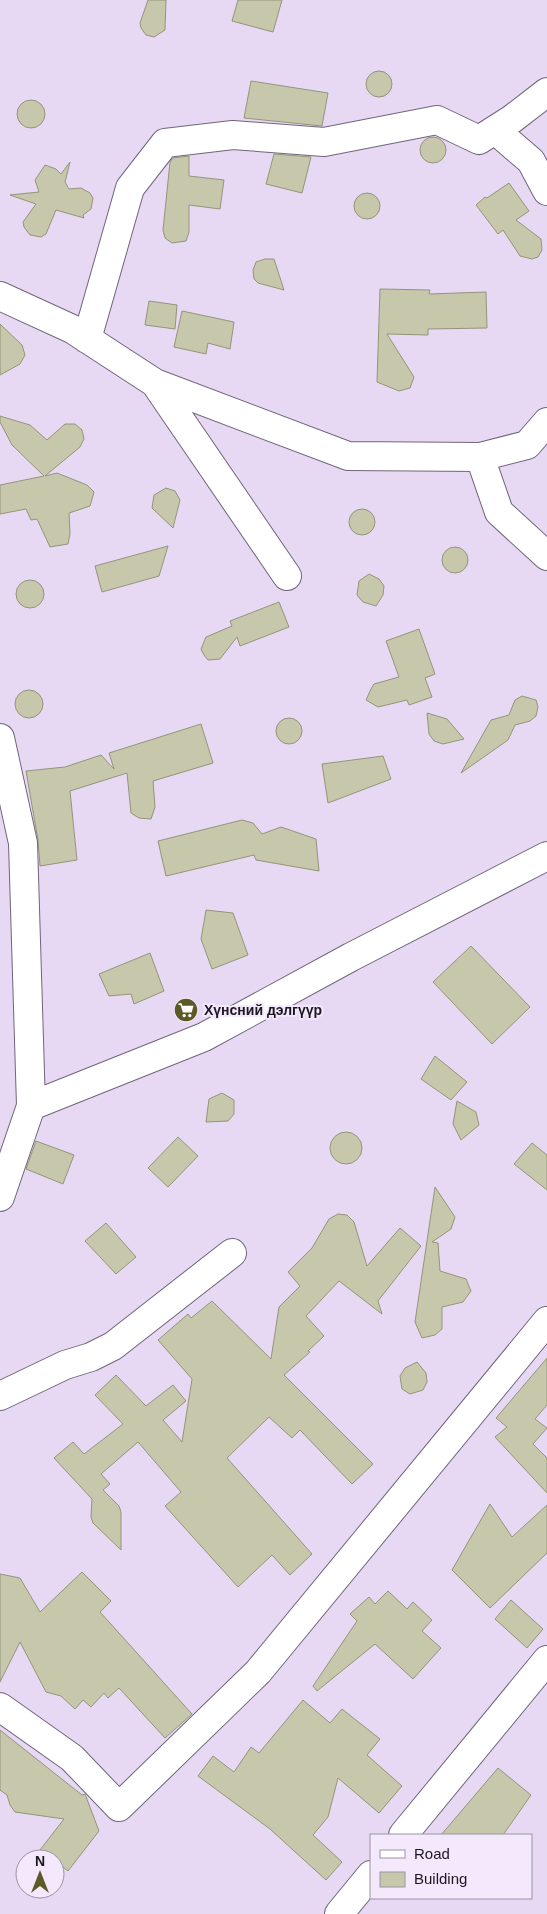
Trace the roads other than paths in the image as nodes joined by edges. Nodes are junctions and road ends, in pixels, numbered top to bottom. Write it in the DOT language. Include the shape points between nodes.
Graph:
graph roads {
  1 [pos="547,92"];
  2 [pos="495,130"];
  3 [pos="547,191"];
  4 [pos="0,296"];
  5 [pos="87,339"];
  6 [pos="155,383"];
  7 [pos="547,422"];
  8 [pos="480,457"];
  9 [pos="547,556"];
  10 [pos="287,576"];
  11 [pos="0,738"];
  12 [pos="7,802"];
  13 [pos="547,856"];
  14 [pos="31,1106"];
  15 [pos="2,1182"];
  16 [pos="232,1253"];
  17 [pos="547,1322"];
  18 [pos="0,1396"];
  19 [pos="547,1660"];
  20 [pos="0,1707"];
  21 [pos="405,1834"];
  22 [pos="370,1876"];
  23 [pos="339,1914"];
  1 -- 2 [label="street"];
  2 -- 3 [label="street" via="531,161"];
  2 -- 5 [label="street" via="479,140 436,120 324,142 233,134 166,143 130,188"];
  4 -- 5 [label="street"];
  5 -- 6 [label="street"];
  6 -- 8 [label="street" via="348,456"];
  6 -- 10 [label="street"];
  7 -- 8 [label="street" via="527,445"];
  8 -- 9 [label="street" via="499,512"];
  11 -- 12 [label="street"];
  12 -- 14 [label="street" via="23,842"];
  13 -- 14 [label="street" via="350,957 204,1037"];
  14 -- 15 [label="street"];
  16 -- 18 [label="street" via="113,1346"];
  17 -- 20 [label="street" via="258,1672 119,1807 72,1758"];
  19 -- 21 [label="street"];
  22 -- 23 [label="street"];
}
